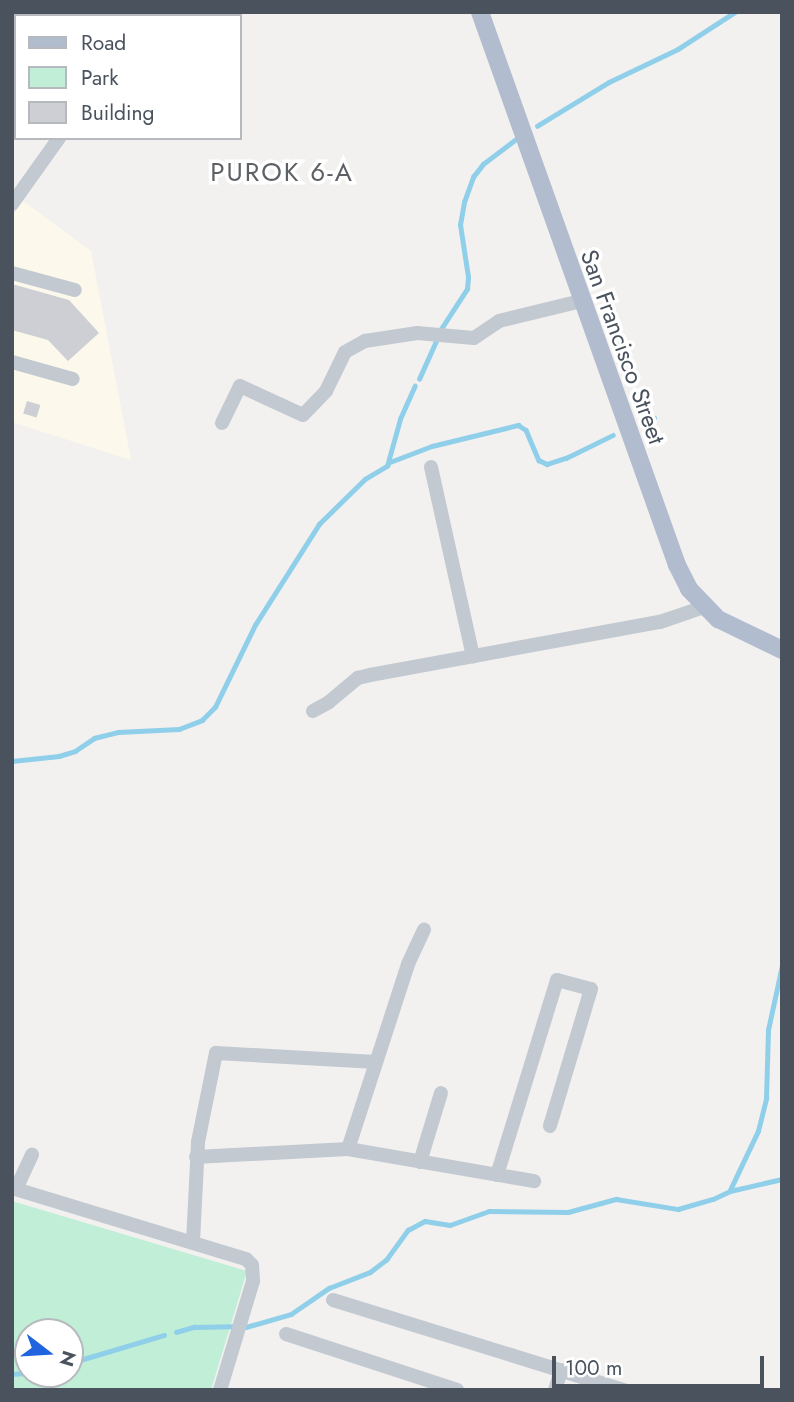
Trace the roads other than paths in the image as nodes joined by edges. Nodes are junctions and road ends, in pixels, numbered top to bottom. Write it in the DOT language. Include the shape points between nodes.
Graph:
graph roads {
  1 [pos="480,12"];
  2 [pos="57,140"];
  3 [pos="15,195"];
  4 [pos="12,273"];
  5 [pos="75,290"];
  6 [pos="581,300"];
  7 [pos="12,362"];
  8 [pos="73,379"];
  9 [pos="222,423"];
  10 [pos="431,467"];
  11 [pos="704,607"];
  12 [pos="782,650"];
  13 [pos="473,656"];
  14 [pos="313,711"];
  15 [pos="424,930"];
  16 [pos="376,1062"];
  17 [pos="441,1093"];
  18 [pos="550,1126"];
  19 [pos="348,1149"];
  20 [pos="32,1154"];
  21 [pos="196,1157"];
  22 [pos="420,1162"];
  23 [pos="497,1175"];
  24 [pos="534,1181"];
  25 [pos="14,1189"];
  26 [pos="193,1242"];
  27 [pos="333,1300"];
  28 [pos="286,1335"];
  29 [pos="561,1370"];
  30 [pos="220,1390"];
  31 [pos="457,1390"];
  32 [pos="555,1390"];
  33 [pos="624,1390"];
  1 -- 6 [label="main road, San Francisco Street"];
  2 -- 3 [label="street"];
  4 -- 5 [label="street"];
  6 -- 9 [label="street" via="499,321 474,338 417,333 365,341 345,352 326,391 303,415 240,386"];
  6 -- 11 [label="main road, San Francisco Street" via="661,527 688,589"];
  7 -- 8 [label="street"];
  10 -- 13 [label="street"];
  11 -- 12 [label="main road, San Francisco Street" via="740,632"];
  11 -- 13 [label="street" via="660,622"];
  13 -- 14 [label="street" via="358,678"];
  15 -- 16 [label="street"];
  16 -- 19 [label="street"];
  16 -- 21 [label="street" via="216,1053"];
  17 -- 22 [label="street"];
  18 -- 23 [label="street" via="592,989 557,980"];
  19 -- 21 [label="street"];
  19 -- 22 [label="street"];
  20 -- 25 [label="street"];
  21 -- 26 [label="street"];
  22 -- 23 [label="street"];
  23 -- 24 [label="street"];
  25 -- 26 [label="street"];
  26 -- 30 [label="street" via="246,1259 254,1273"];
  27 -- 29 [label="street"];
  28 -- 31 [label="street"];
  29 -- 32 [label="street"];
  29 -- 33 [label="street"];
}
